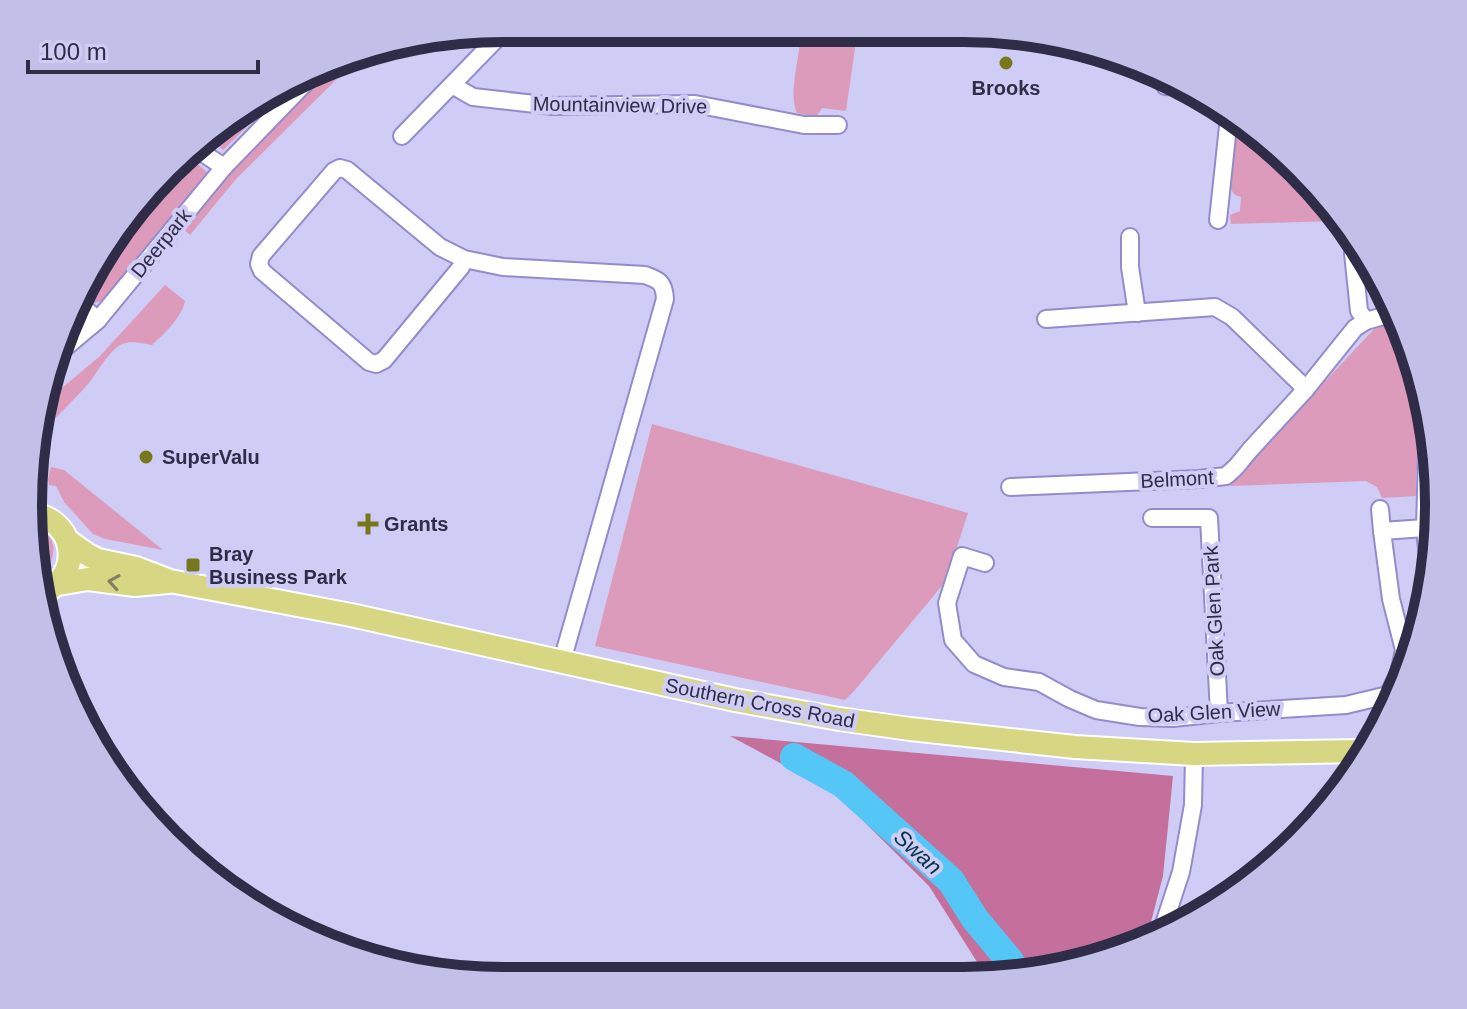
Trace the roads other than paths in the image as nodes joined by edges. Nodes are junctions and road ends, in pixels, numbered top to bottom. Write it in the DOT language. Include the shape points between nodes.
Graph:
graph roads {
  1 [pos="493,42"];
  2 [pos="452,85"];
  3 [pos="297,92"];
  4 [pos="838,125"];
  5 [pos="1228,126"];
  6 [pos="402,136"];
  7 [pos="204,154"];
  8 [pos="224,167"];
  9 [pos="1218,220"];
  10 [pos="1130,237"];
  11 [pos="1354,258"];
  12 [pos="464,259"];
  13 [pos="86,309"];
  14 [pos="1137,313"];
  15 [pos="1385,317"];
  16 [pos="1046,319"];
  17 [pos="98,320"];
  18 [pos="1366,321"];
  19 [pos="72,342"];
  20 [pos="1306,389"];
  21 [pos="1010,487"];
  22 [pos="1380,509"];
  23 [pos="42,517"];
  24 [pos="1152,518"];
  25 [pos="1425,528"];
  26 [pos="1382,531"];
  27 [pos="68,541"];
  28 [pos="985,563"];
  29 [pos="170,581"];
  30 [pos="58,584"];
  31 [pos="50,590"];
  32 [pos="1403,645"];
  33 [pos="562,661"];
  34 [pos="1383,696"];
  35 [pos="1219,713"];
  36 [pos="1353,751"];
  37 [pos="1194,754"];
  38 [pos="1165,920"];
  1 -- 2 [label="street"];
  2 -- 4 [label="street, Mountainview Drive" via="473,97 513,102 695,104 804,125"];
  2 -- 6 [label="street"];
  3 -- 8 [label="street, Deerpark"];
  5 -- 9 [label="street"];
  7 -- 8 [label="street"];
  8 -- 17 [label="street, Deerpark"];
  10 -- 14 [label="street"];
  11 -- 18 [label="street" via="1359,311"];
  12 -- 12 [label="street" via="440,247 340,168 259,264 376,364"];
  12 -- 33 [label="street" via="503,267 645,275 664,288"];
  13 -- 17 [label="street"];
  14 -- 16 [label="street"];
  14 -- 20 [label="street" via="1215,307"];
  15 -- 18 [label="street"];
  17 -- 19 [label="street, Deerpark"];
  18 -- 20 [label="street, Belmont"];
  20 -- 21 [label="street, Belmont" via="1226,476"];
  22 -- 26 [label="street, Oak Glen View"];
  23 -- 27 [label="main road, Southern Cross Road" via="54,522"];
  24 -- 35 [label="street, Oak Glen Park" via="1209,518"];
  25 -- 26 [label="street"];
  26 -- 32 [label="street, Oak Glen View"];
  27 -- 29 [label="main road, Southern Cross Road" via="98,560"];
  27 -- 30 [label="main road" via="69,562"];
  28 -- 35 [label="street, Oak Glen View" via="962,556 947,603 953,640 974,664 1004,677 1039,682 1096,710 1173,718"];
  29 -- 30 [label="main road, Southern Cross Road, one-way" via="135,585 88,579"];
  29 -- 33 [label="main road, Southern Cross Road"];
  30 -- 31 [label="main road, Southern Cross Road"];
  33 -- 37 [label="main road, Southern Cross Road" via="868,723 1075,747"];
  34 -- 35 [label="street, Oak Glen View" via="1346,705"];
  36 -- 37 [label="main road, Southern Cross Road"];
  37 -- 38 [label="street" via="1193,805 1181,872"];
}
